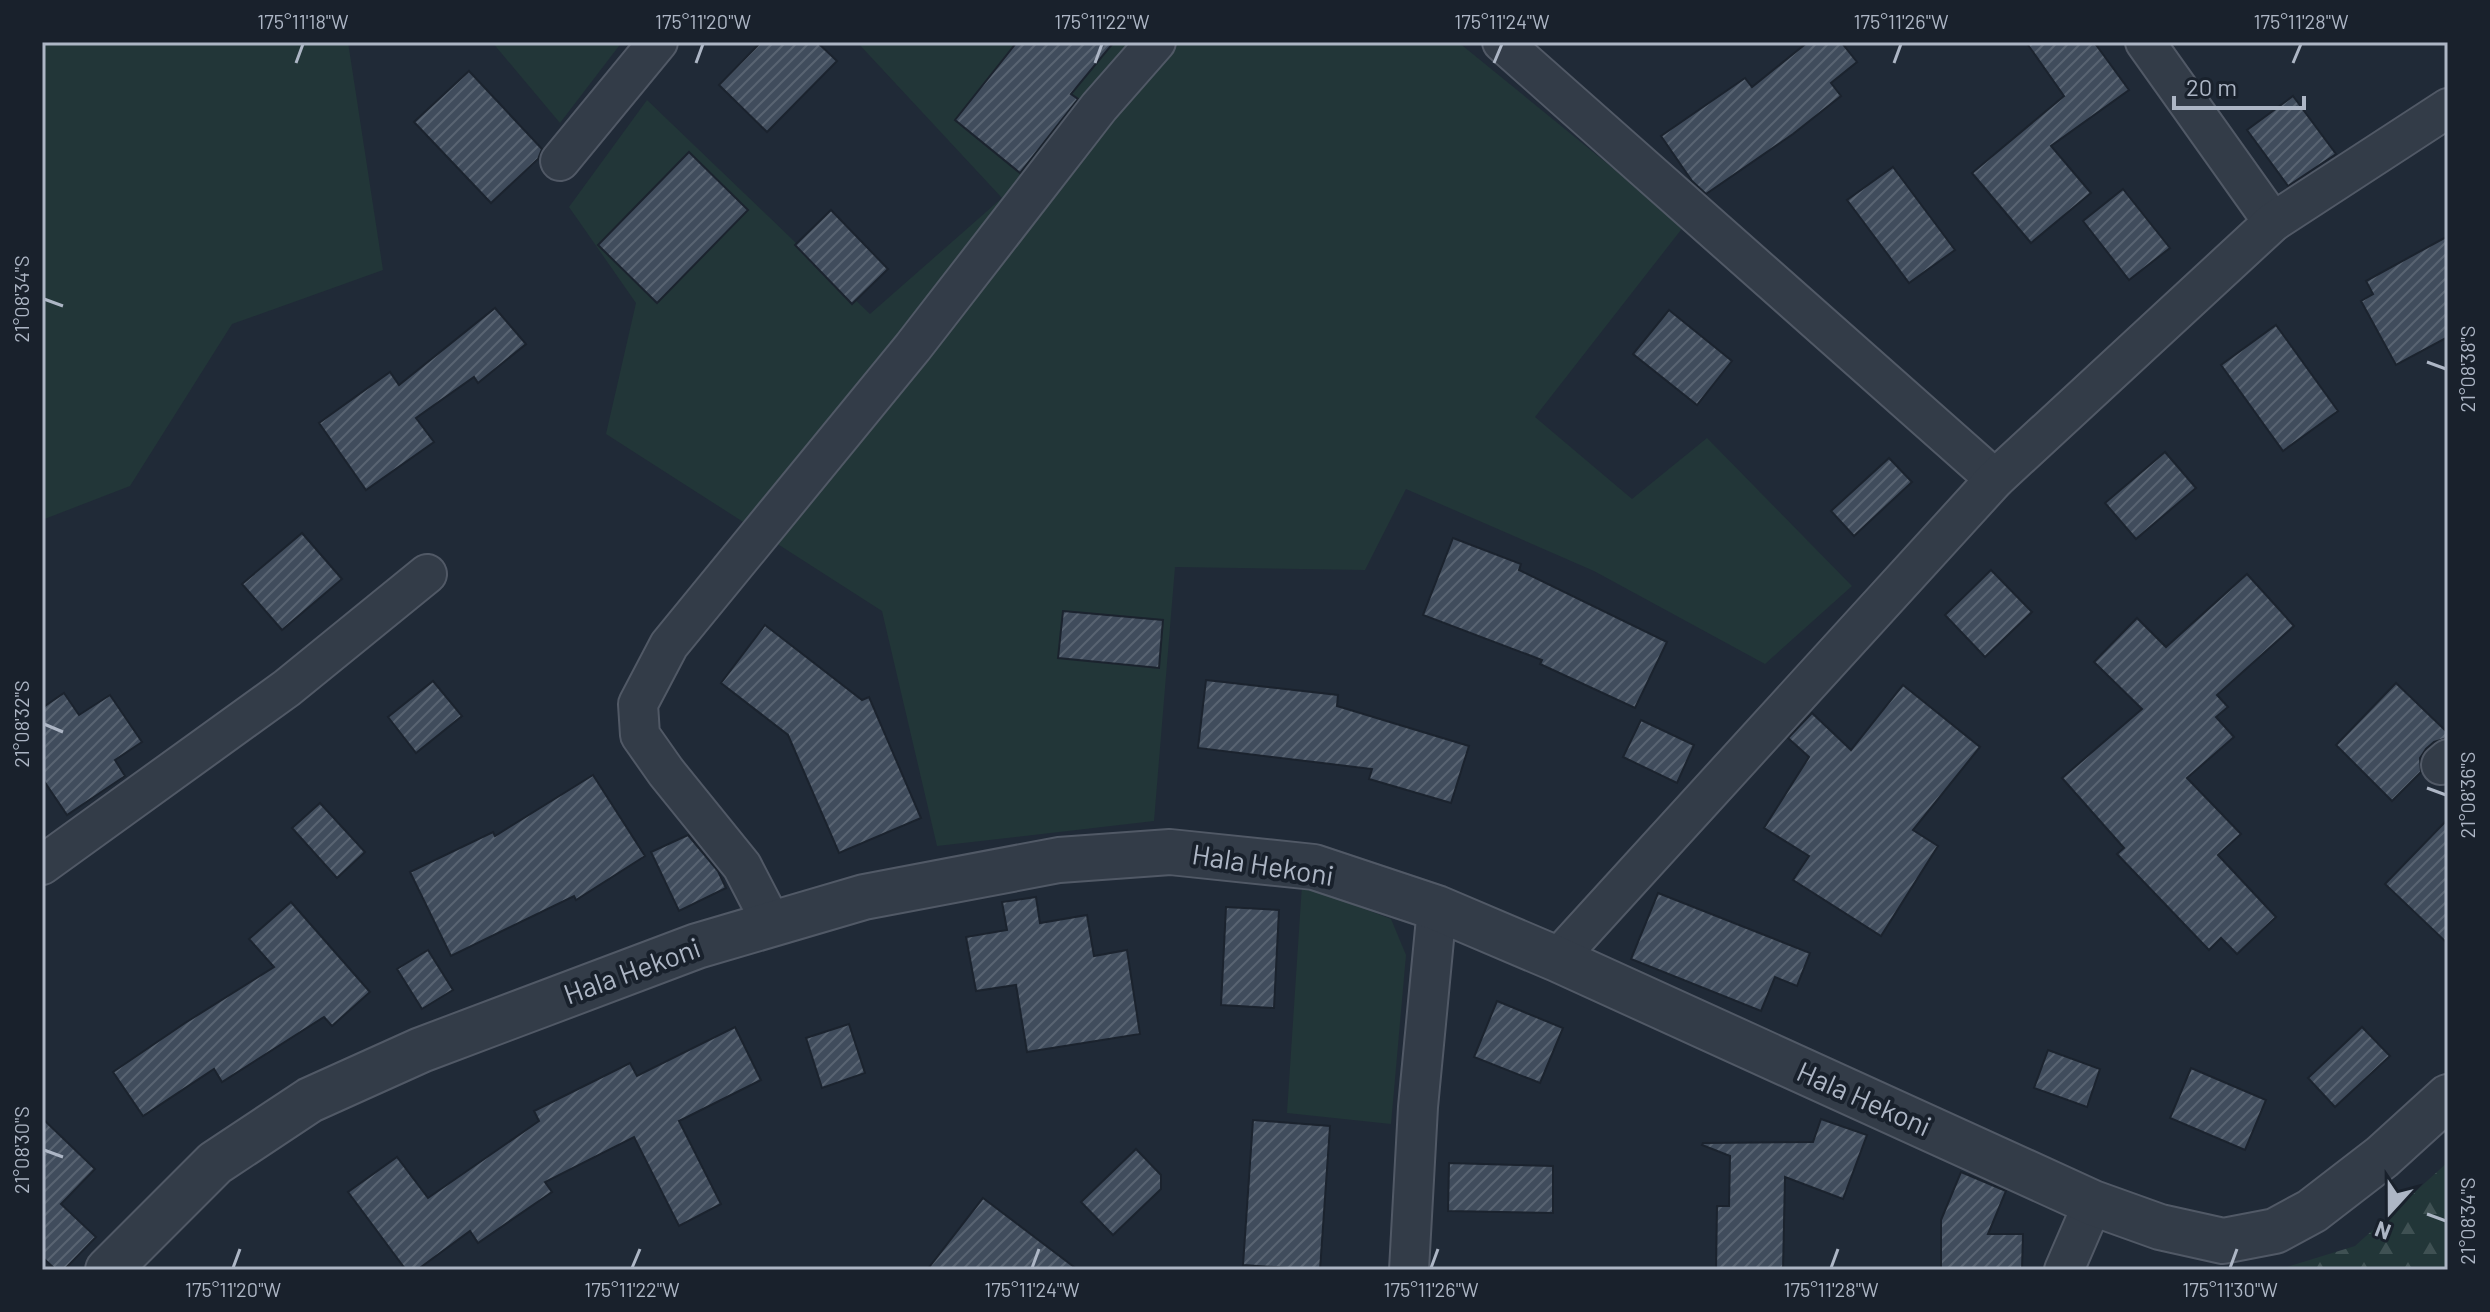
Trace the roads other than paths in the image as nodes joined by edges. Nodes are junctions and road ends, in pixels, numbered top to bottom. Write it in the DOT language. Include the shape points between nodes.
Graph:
graph roads {
  1 [pos="658,42"];
  2 [pos="1156,42"];
  3 [pos="1502,42"];
  4 [pos="2145,42"];
  5 [pos="2448,108"];
  6 [pos="560,161"];
  7 [pos="2273,222"];
  8 [pos="1995,479"];
  9 [pos="427,574"];
  10 [pos="42,865"];
  11 [pos="1437,908"];
  12 [pos="772,924"];
  13 [pos="1557,959"];
  14 [pos="2448,1097"];
  15 [pos="2093,1203"];
  16 [pos="108,1270"];
  17 [pos="1409,1270"];
  18 [pos="2064,1270"];
  1 -- 6 [label="street"];
  2 -- 12 [label="street" via="669,645 638,704 640,735 742,866"];
  3 -- 8 [label="street"];
  4 -- 7 [label="street"];
  5 -- 7 [label="street"];
  7 -- 8 [label="street"];
  8 -- 13 [label="street"];
  9 -- 10 [label="street" via="287,688"];
  11 -- 12 [label="street, Hala Hekoni" via="1314,867 1170,852 1059,860 864,897"];
  11 -- 13 [label="street, Hala Hekoni"];
  11 -- 17 [label="street"];
  12 -- 16 [label="street, Hala Hekoni" via="697,946 435,1045 310,1100 215,1163"];
  13 -- 15 [label="street, Hala Hekoni"];
  14 -- 15 [label="street, Hala Hekoni" via="2371,1166 2312,1211 2275,1231 2223,1241 2160,1227"];
  15 -- 18 [label="street"];
}
